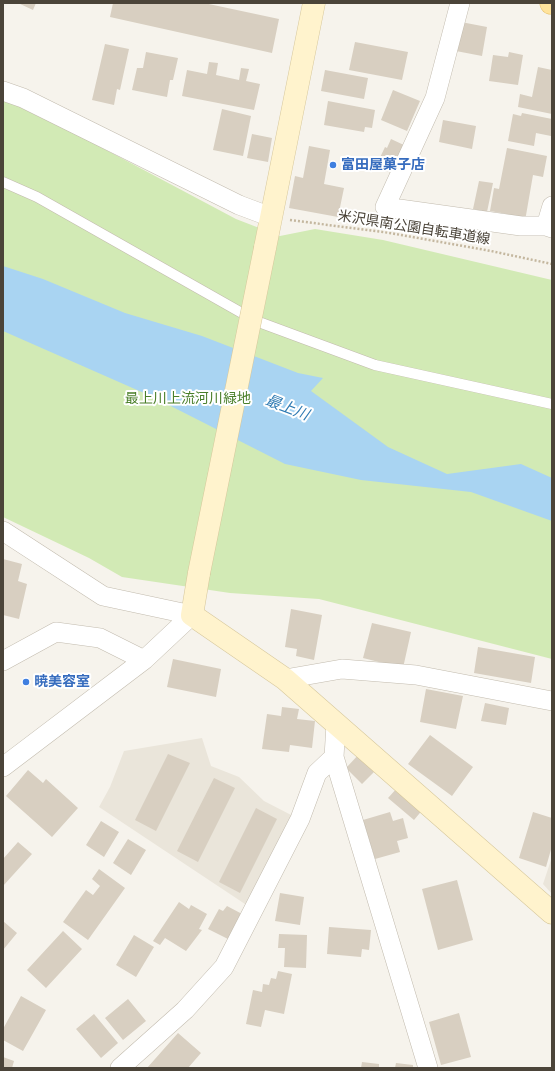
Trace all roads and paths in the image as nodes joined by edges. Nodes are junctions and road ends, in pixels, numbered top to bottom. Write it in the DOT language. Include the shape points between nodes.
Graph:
graph roads {
  1 [pos="314,3"];
  2 [pos="460,3"];
  3 [pos="3,91"];
  4 [pos="3,182"];
  5 [pos="552,206"];
  6 [pos="271,217"];
  7 [pos="549,227"];
  8 [pos="552,264"];
  9 [pos="552,404"];
  10 [pos="3,531"];
  11 [pos="192,615"];
  12 [pos="144,660"];
  13 [pos="3,661"];
  14 [pos="285,679"];
  15 [pos="552,701"];
  16 [pos="336,724"];
  17 [pos="334,757"];
  18 [pos="3,767"];
  19 [pos="552,913"];
  20 [pos="120,1068"];
  21 [pos="428,1068"];
  1 -- 6 [label="street"];
  2 -- 7 [label="street" via="435,98 385,207 521,226"];
  3 -- 6 [label="street" via="23,98 239,205"];
  4 -- 9 [label="lane" via="37,197 256,320 375,365"];
  5 -- 7 [label="street"];
  6 -- 8 [label="path, 米沢県南公園自転車道線" via="390,232"];
  6 -- 11 [label="street, bridge"];
  10 -- 11 [label="street" via="103,596"];
  11 -- 12 [label="street"];
  11 -- 14 [label="street"];
  12 -- 13 [label="street" via="100,638 56,632"];
  12 -- 18 [label="street"];
  14 -- 15 [label="street" via="342,669 416,675"];
  14 -- 16 [label="street"];
  16 -- 17 [label="street"];
  16 -- 19 [label="street"];
  17 -- 20 [label="street" via="316,773 300,819 224,967 185,1010"];
  17 -- 21 [label="street"];
}
